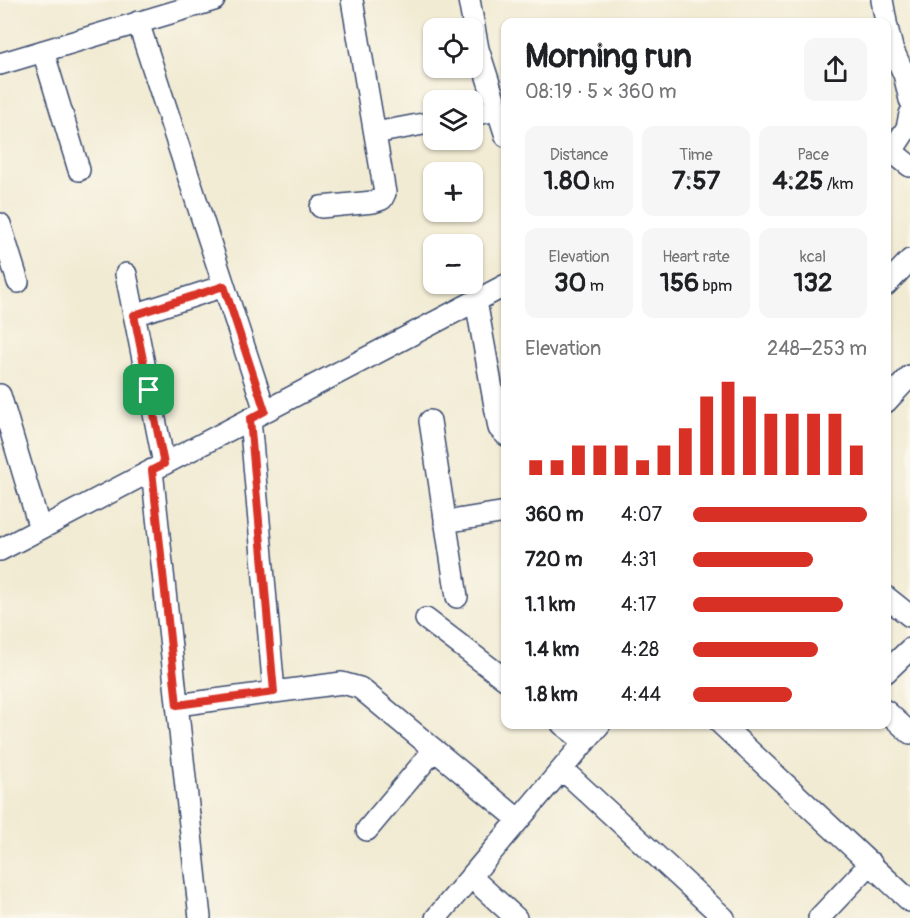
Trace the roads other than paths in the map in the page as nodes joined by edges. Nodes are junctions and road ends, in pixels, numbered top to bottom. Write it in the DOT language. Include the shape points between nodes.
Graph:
graph roads {
  1 [pos="214,0"];
  2 [pos="352,0"];
  3 [pos="469,0"];
  4 [pos="882,0"];
  5 [pos="885,18"];
  6 [pos="138,22"];
  7 [pos="891,31"];
  8 [pos="901,46"];
  9 [pos="43,51"];
  10 [pos="0,64"];
  11 [pos="910,100"];
  12 [pos="497,110"];
  13 [pos="483,113"];
  14 [pos="910,114"];
  15 [pos="501,122"];
  16 [pos="423,124"];
  17 [pos="375,134"];
  18 [pos="891,147"];
  19 [pos="891,151"];
  20 [pos="910,166"];
  21 [pos="79,170"];
  22 [pos="321,207"];
  23 [pos="0,224"];
  24 [pos="910,260"];
  25 [pos="126,274"];
  26 [pos="891,279"];
  27 [pos="18,282"];
  28 [pos="224,286"];
  29 [pos="501,288"];
  30 [pos="476,301"];
  31 [pos="134,315"];
  32 [pos="910,376"];
  33 [pos="0,395"];
  34 [pos="891,397"];
  35 [pos="257,415"];
  36 [pos="430,422"];
  37 [pos="501,430"];
  38 [pos="158,467"];
  39 [pos="501,513"];
  40 [pos="446,522"];
  41 [pos="40,529"];
  42 [pos="0,550"];
  43 [pos="457,597"];
  44 [pos="891,601"];
  45 [pos="910,616"];
  46 [pos="426,618"];
  47 [pos="910,649"];
  48 [pos="891,667"];
  49 [pos="501,676"];
  50 [pos="274,692"];
  51 [pos="177,705"];
  52 [pos="891,716"];
  53 [pos="568,729"];
  54 [pos="596,729"];
  55 [pos="726,729"];
  56 [pos="910,733"];
  57 [pos="585,742"];
  58 [pos="434,750"];
  59 [pos="562,769"];
  60 [pos="519,820"];
  61 [pos="367,830"];
  62 [pos="871,863"];
  63 [pos="471,877"];
  64 [pos="910,901"];
  65 [pos="200,918"];
  66 [pos="436,918"];
  67 [pos="516,918"];
  68 [pos="724,918"];
  69 [pos="819,918"];
  1 -- 6 [label="street"];
  2 -- 17 [label="street"];
  3 -- 12 [label="street" via="478,49"];
  4 -- 5 [label="street"];
  6 -- 9 [label="street"];
  6 -- 28 [label="street"];
  7 -- 8 [label="street"];
  8 -- 11 [label="street"];
  9 -- 10 [label="street"];
  9 -- 21 [label="street"];
  12 -- 13 [label="street"];
  12 -- 15 [label="street"];
  14 -- 18 [label="street" via="907,128"];
  16 -- 17 [label="street"];
  17 -- 22 [label="street" via="385,193 382,199"];
  19 -- 20 [label="street"];
  23 -- 27 [label="street"];
  24 -- 26 [label="street"];
  25 -- 31 [label="street"];
  28 -- 31 [label="street"];
  28 -- 35 [label="street"];
  29 -- 30 [label="street"];
  30 -- 35 [label="street"];
  30 -- 37 [label="street"];
  31 -- 38 [label="street"];
  32 -- 34 [label="street"];
  33 -- 41 [label="street"];
  35 -- 38 [label="street"];
  35 -- 50 [label="street"];
  36 -- 40 [label="street"];
  38 -- 41 [label="street"];
  38 -- 51 [label="street"];
  39 -- 40 [label="street"];
  40 -- 43 [label="street"];
  41 -- 42 [label="street"];
  44 -- 45 [label="street"];
  46 -- 49 [label="street"];
  47 -- 48 [label="street"];
  50 -- 51 [label="street"];
  50 -- 58 [label="street" via="342,682 360,688"];
  51 -- 65 [label="street"];
  52 -- 56 [label="street"];
  53 -- 57 [label="street"];
  54 -- 57 [label="street"];
  55 -- 62 [label="street"];
  57 -- 59 [label="street"];
  58 -- 60 [label="street"];
  58 -- 61 [label="street"];
  59 -- 60 [label="street"];
  59 -- 68 [label="street"];
  60 -- 63 [label="street"];
  62 -- 64 [label="street"];
  62 -- 69 [label="street"];
  63 -- 66 [label="street"];
  63 -- 67 [label="street"];
}
